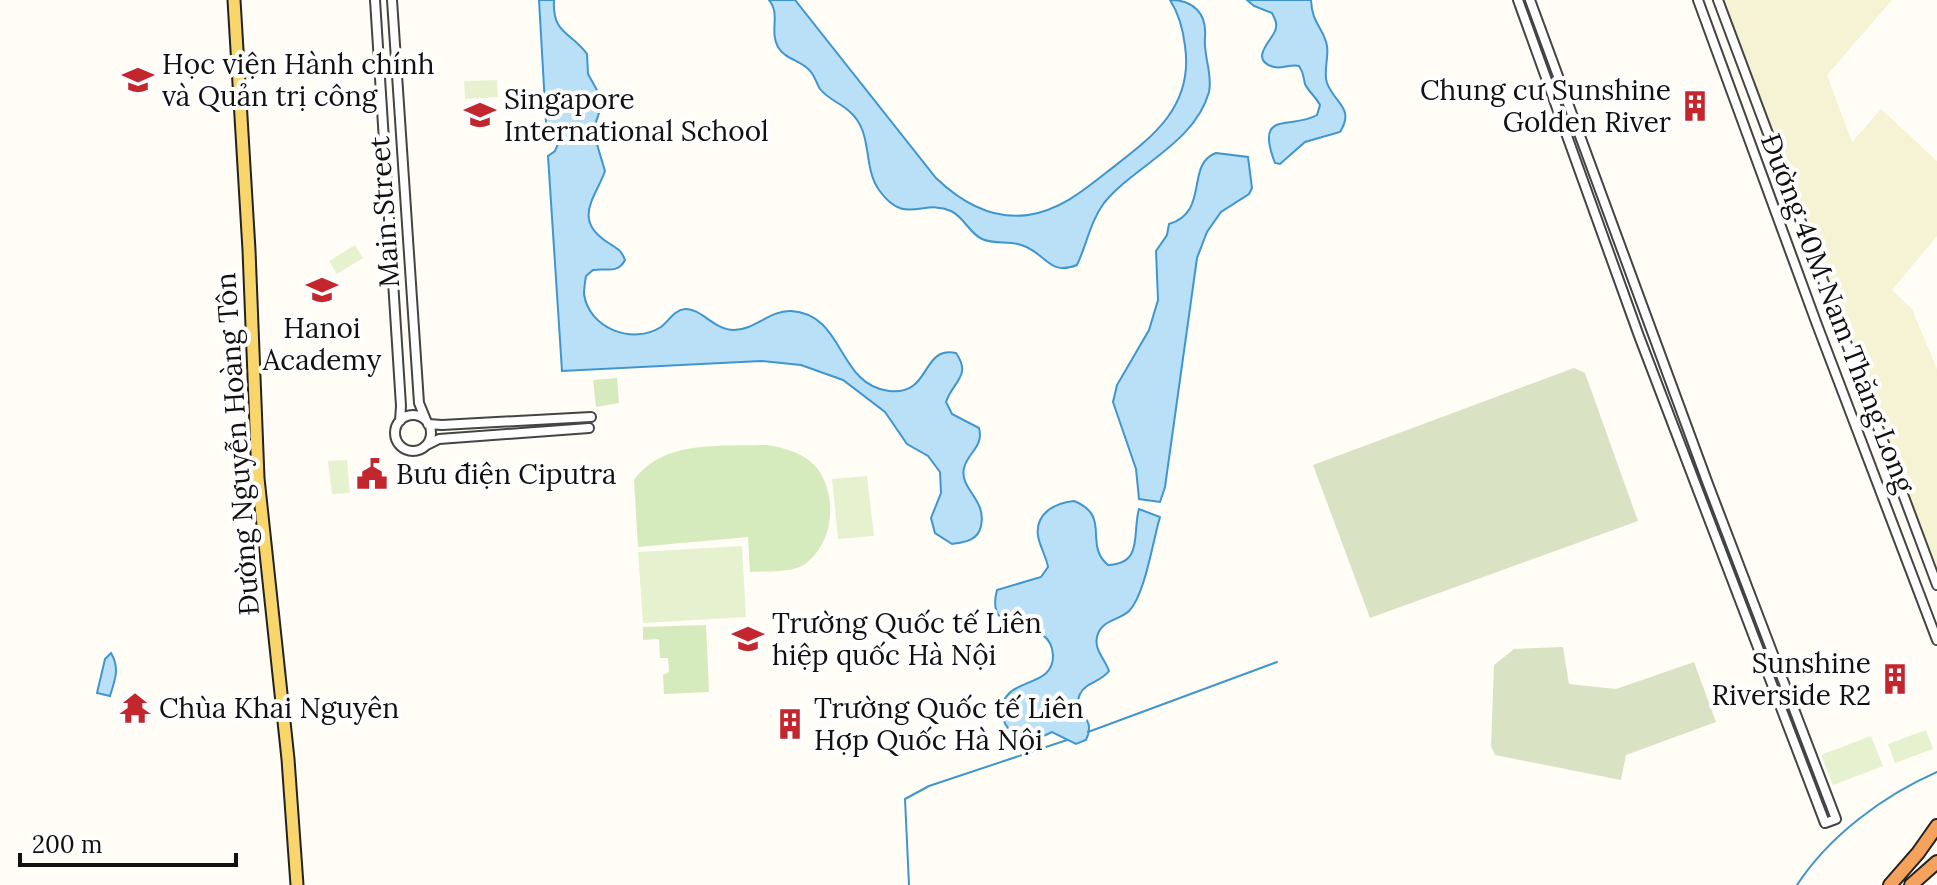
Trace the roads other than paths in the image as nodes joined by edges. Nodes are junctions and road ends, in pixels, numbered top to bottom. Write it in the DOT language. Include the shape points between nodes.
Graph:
graph roads {
  1 [pos="234,0"];
  2 [pos="375,0"];
  3 [pos="392,0"];
  4 [pos="1518,0"];
  5 [pos="1530,0"];
  6 [pos="1698,0"];
  7 [pos="1718,0"];
  8 [pos="1735,44"];
  9 [pos="1717,51"];
  10 [pos="1651,331"];
  11 [pos="1639,336"];
  12 [pos="591,417"];
  13 [pos="400,421"];
  14 [pos="427,422"];
  15 [pos="589,428"];
  16 [pos="425,446"];
  17 [pos="1708,484"];
  18 [pos="1696,488"];
  19 [pos="1912,518"];
  20 [pos="1894,525"];
  21 [pos="1937,585"];
  22 [pos="1762,630"];
  23 [pos="1751,634"];
  24 [pos="1937,640"];
  25 [pos="1937,826"];
  26 [pos="1937,862"];
  27 [pos="297,885"];
  28 [pos="1890,885"];
  29 [pos="1911,885"];
  1 -- 27 [label="main road, Đường Nguyễn Hoàng Tôn" via="258,478"];
  2 -- 13 [label="street, Main Street"];
  3 -- 14 [label="street, Main Street" via="419,403"];
  4 -- 11 [label="street"];
  5 -- 10 [label="street"];
  6 -- 9 [label="street, Đường 40M Nam Thăng Long"];
  7 -- 8 [label="street, Đường 40M Nam Thăng Long"];
  8 -- 9 [label="street"];
  8 -- 19 [label="street, Đường 40M Nam Thăng Long"];
  9 -- 20 [label="street, Đường 40M Nam Thăng Long"];
  10 -- 11 [label="street"];
  10 -- 17 [label="street"];
  11 -- 18 [label="street"];
  12 -- 14 [label="street"];
  13 -- 14 [label="street" via="413,415"];
  13 -- 16 [label="street" via="395,434 402,447 411,451"];
  14 -- 16 [label="street" via="430,438"];
  15 -- 16 [label="street" via="439,439"];
  17 -- 18 [label="street"];
  17 -- 22 [label="street"];
  18 -- 23 [label="street"];
  19 -- 20 [label="street"];
  19 -- 21 [label="street, Đường 40M Nam Thăng Long"];
  20 -- 24 [label="street, Đường 40M Nam Thăng Long"];
  22 -- 23 [label="street"];
  22 -- 23 [label="street" via="1836,819 1825,823"];
  25 -- 28 [label="highway"];
  26 -- 29 [label="highway"];
}
